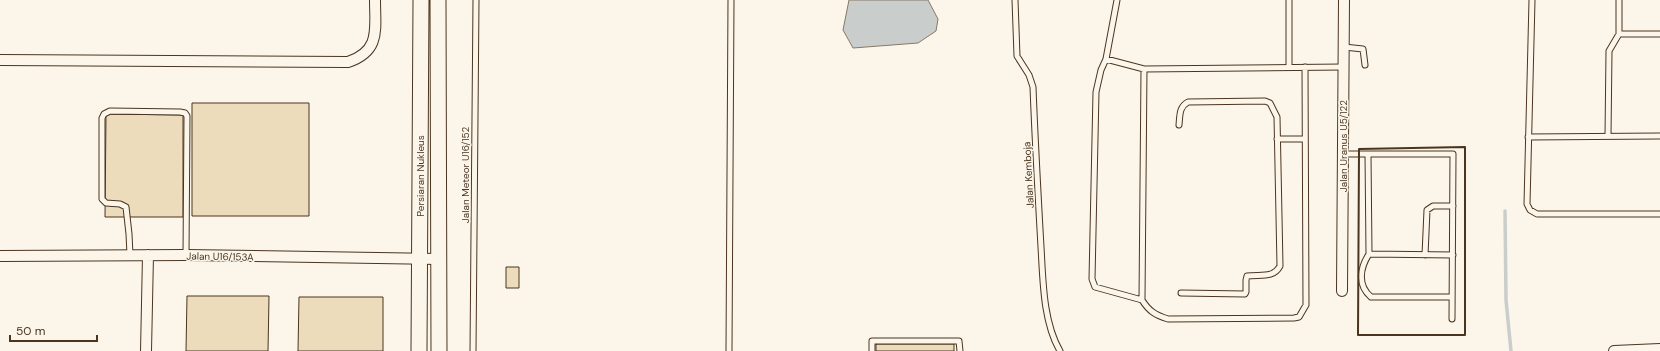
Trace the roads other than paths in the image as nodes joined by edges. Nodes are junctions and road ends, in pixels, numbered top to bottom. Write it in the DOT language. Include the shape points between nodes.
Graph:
graph roads {
  1 [pos="376,0"];
  2 [pos="421,0"];
  3 [pos="438,0"];
  4 [pos="476,0"];
  5 [pos="731,0"];
  6 [pos="1015,0"];
  7 [pos="1116,0"];
  8 [pos="1289,0"];
  9 [pos="1344,0"];
  10 [pos="1532,0"];
  11 [pos="1619,0"];
  12 [pos="1619,34"];
  13 [pos="1660,34"];
  14 [pos="1344,47"];
  15 [pos="1106,59"];
  16 [pos="0,60"];
  17 [pos="1365,65"];
  18 [pos="1344,66"];
  19 [pos="1289,67"];
  20 [pos="1305,67"];
  21 [pos="1144,69"];
  22 [pos="1179,125"];
  23 [pos="1608,136"];
  24 [pos="1660,136"];
  25 [pos="1528,137"];
  26 [pos="1305,138"];
  27 [pos="1278,139"];
  28 [pos="1343,154"];
  29 [pos="1368,154"];
  30 [pos="1453,206"];
  31 [pos="1660,214"];
  32 [pos="1369,254"];
  33 [pos="130,255"];
  34 [pos="148,255"];
  35 [pos="186,255"];
  36 [pos="1426,255"];
  37 [pos="1453,255"];
  38 [pos="0,256"];
  39 [pos="420,259"];
  40 [pos="439,259"];
  41 [pos="1342,291"];
  42 [pos="1181,293"];
  43 [pos="1452,297"];
  44 [pos="1142,300"];
  45 [pos="1452,319"];
  46 [pos="1660,349"];
  47 [pos="146,351"];
  48 [pos="419,351"];
  49 [pos="439,351"];
  50 [pos="473,351"];
  51 [pos="729,351"];
  52 [pos="872,351"];
  53 [pos="960,351"];
  54 [pos="1060,351"];
  55 [pos="1614,351"];
  1 -- 16 [label="street" via="375,36 372,46 359,58 348,62"];
  2 -- 39 [label="street, Persiaran Nukleus"];
  3 -- 40 [label="street, Persiaran Nukleus"];
  4 -- 50 [label="lane, Jalan Meteor U16/152"];
  5 -- 51 [label="lane"];
  6 -- 54 [label="lane, Jalan Kemboja" via="1018,56 1033,87 1044,288 1051,333"];
  7 -- 15 [label="lane"];
  8 -- 19 [label="lane"];
  9 -- 14 [label="street, Jalan Uranus U5/122"];
  10 -- 25 [label="lane"];
  11 -- 12 [label="lane"];
  12 -- 13 [label="lane"];
  12 -- 23 [label="lane" via="1609,51"];
  14 -- 17 [label="lane" via="1363,49"];
  14 -- 18 [label="street, Jalan Uranus U5/122"];
  15 -- 21 [label="lane"];
  15 -- 44 [label="lane" via="1096,92 1092,279 1095,288"];
  18 -- 20 [label="lane"];
  18 -- 28 [label="street, Jalan Uranus U5/122"];
  19 -- 20 [label="lane"];
  19 -- 21 [label="lane"];
  20 -- 26 [label="lane"];
  21 -- 44 [label="lane"];
  22 -- 27 [label="lane" via="1180,109 1188,102 1265,101 1270,103 1277,117"];
  23 -- 24 [label="lane"];
  23 -- 25 [label="lane"];
  25 -- 31 [label="lane" via="1530,210 1537,214"];
  26 -- 27 [label="lane"];
  26 -- 44 [label="lane" via="1306,304 1299,317 1168,319 1157,316 1147,309"];
  27 -- 42 [label="lane" via="1280,266 1271,275 1248,276 1245,294"];
  28 -- 29 [label="lane"];
  28 -- 41 [label="street, Jalan Uranus U5/122"];
  29 -- 30 [label="lane" via="1453,154"];
  29 -- 32 [label="lane"];
  30 -- 36 [label="lane" via="1433,206 1427,210"];
  30 -- 37 [label="lane"];
  32 -- 36 [label="lane"];
  32 -- 43 [label="lane" via="1361,273 1365,292 1371,297"];
  33 -- 34 [label="street, Jalan U16/153A"];
  33 -- 35 [label="lane" via="126,207 106,203 102,199 102,118 110,111 180,112 187,116"];
  33 -- 38 [label="street, Jalan U16/153A"];
  34 -- 35 [label="street, Jalan U16/153A"];
  34 -- 47 [label="street"];
  35 -- 39 [label="street, Jalan U16/153A"];
  36 -- 37 [label="lane"];
  37 -- 43 [label="lane"];
  39 -- 40 [label="street, Jalan U16/153A"];
  39 -- 48 [label="street, Persiaran Nukleus"];
  40 -- 49 [label="street, Persiaran Nukleus"];
  43 -- 45 [label="lane"];
  46 -- 55 [label="street"];
  52 -- 53 [label="lane" via="872,340 959,341"];
}
